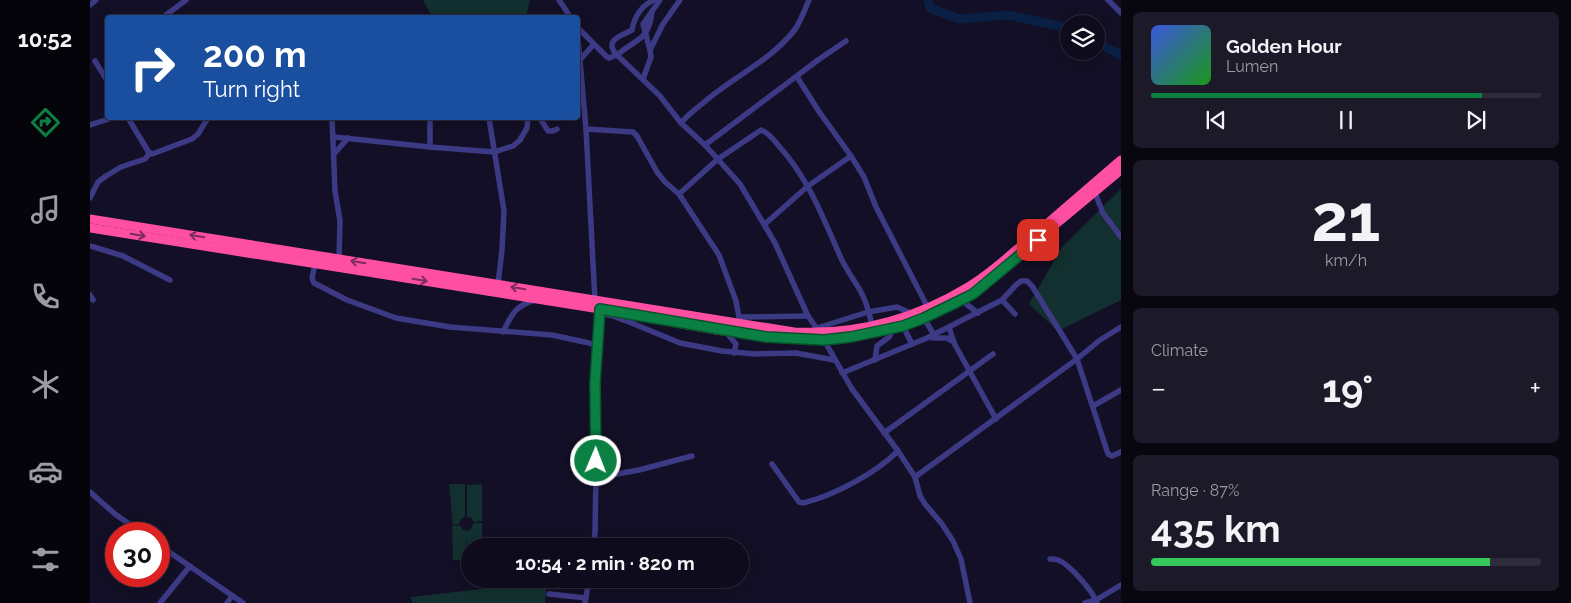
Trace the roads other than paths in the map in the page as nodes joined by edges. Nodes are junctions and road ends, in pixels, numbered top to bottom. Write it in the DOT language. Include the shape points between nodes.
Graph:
graph roads {
  1 [pos="96,0"];
  2 [pos="186,0"];
  3 [pos="559,0"];
  4 [pos="654,0"];
  5 [pos="660,0"];
  6 [pos="680,0"];
  7 [pos="809,0"];
  8 [pos="1108,0"];
  9 [pos="90,5"];
  10 [pos="652,11"];
  11 [pos="1121,13"];
  12 [pos="166,15"];
  13 [pos="569,15"];
  14 [pos="643,24"];
  15 [pos="580,30"];
  16 [pos="632,30"];
  17 [pos="645,35"];
  18 [pos="846,41"];
  19 [pos="593,45"];
  20 [pos="650,50"];
  21 [pos="616,55"];
  22 [pos="580,60"];
  23 [pos="95,61"];
  24 [pos="580,74"];
  25 [pos="797,76"];
  26 [pos="105,77"];
  27 [pos="643,79"];
  28 [pos="106,120"];
  29 [pos="129,120"];
  30 [pos="207,120"];
  31 [pos="332,120"];
  32 [pos="430,120"];
  33 [pos="489,120"];
  34 [pos="528,120"];
  35 [pos="541,120"];
  36 [pos="681,123"];
  37 [pos="90,125"];
  38 [pos="557,129"];
  39 [pos="586,130"];
  40 [pos="334,137"];
  41 [pos="348,138"];
  42 [pos="705,145"];
  43 [pos="430,147"];
  44 [pos="494,152"];
  45 [pos="150,153"];
  46 [pos="334,154"];
  47 [pos="851,156"];
  48 [pos="718,159"];
  49 [pos="1121,160"];
  50 [pos="1121,170"];
  51 [pos="808,186"];
  52 [pos="1095,193"];
  53 [pos="679,194"];
  54 [pos="90,198"];
  55 [pos="90,219"];
  56 [pos="765,224"];
  57 [pos="90,228"];
  58 [pos="1121,237"];
  59 [pos="90,246"];
  60 [pos="339,259"];
  61 [pos="315,264"];
  62 [pos="170,280"];
  63 [pos="498,284"];
  64 [pos="538,299"];
  65 [pos="961,300"];
  66 [pos="1002,300"];
  67 [pos="598,308"];
  68 [pos="928,308"];
  69 [pos="868,312"];
  70 [pos="978,313"];
  71 [pos="914,314"];
  72 [pos="1015,314"];
  73 [pos="808,316"];
  74 [pos="924,318"];
  75 [pos="740,320"];
  76 [pos="903,326"];
  77 [pos="1121,326"];
  78 [pos="949,327"];
  79 [pos="893,329"];
  80 [pos="873,330"];
  81 [pos="727,331"];
  82 [pos="503,332"];
  83 [pos="820,334"];
  84 [pos="934,335"];
  85 [pos="927,338"];
  86 [pos="954,342"];
  87 [pos="912,344"];
  88 [pos="597,346"];
  89 [pos="877,346"];
  90 [pos="734,353"];
  91 [pos="993,354"];
  92 [pos="1077,359"];
  93 [pos="834,360"];
  94 [pos="875,360"];
  95 [pos="970,371"];
  96 [pos="842,373"];
  97 [pos="1121,390"];
  98 [pos="1093,406"];
  99 [pos="996,419"];
  100 [pos="884,433"];
  101 [pos="898,450"];
  102 [pos="1121,452"];
  103 [pos="692,456"];
  104 [pos="772,464"];
  105 [pos="915,477"];
  106 [pos="595,478"];
  107 [pos="90,492"];
  108 [pos="126,522"];
  109 [pos="594,538"];
  110 [pos="170,552"];
  111 [pos="1050,559"];
  112 [pos="190,566"];
  113 [pos="1121,584"];
  114 [pos="549,594"];
  115 [pos="232,596"];
  116 [pos="586,600"];
  117 [pos="1096,601"];
  118 [pos="160,603"];
  119 [pos="227,603"];
  120 [pos="242,603"];
  121 [pos="970,603"];
  122 [pos="1084,603"];
  1 -- 9 [label="street"];
  2 -- 12 [label="street"];
  3 -- 13 [label="street"];
  4 -- 16 [label="street" via="640,12"];
  5 -- 10 [label="street"];
  6 -- 20 [label="street"];
  7 -- 36 [label="street" via="796,27 769,55 723,86"];
  8 -- 11 [label="street"];
  10 -- 14 [label="street"];
  10 -- 17 [label="street"];
  14 -- 16 [label="street"];
  14 -- 17 [label="street"];
  15 -- 19 [label="street"];
  16 -- 21 [label="street" via="611,45"];
  17 -- 20 [label="street"];
  17 -- 21 [label="street"];
  18 -- 25 [label="street"];
  19 -- 21 [label="street" via="609,58"];
  19 -- 22 [label="street"];
  20 -- 27 [label="street" via="651,57"];
  21 -- 27 [label="street"];
  22 -- 24 [label="street"];
  23 -- 26 [label="street"];
  24 -- 39 [label="street"];
  25 -- 42 [label="street"];
  25 -- 47 [label="street"];
  27 -- 36 [label="street"];
  28 -- 37 [label="street"];
  29 -- 45 [label="street"];
  30 -- 45 [label="street" via="192,139"];
  31 -- 40 [label="street"];
  32 -- 43 [label="street"];
  33 -- 44 [label="street"];
  34 -- 44 [label="street" via="520,140 513,146"];
  35 -- 38 [label="street" via="548,131"];
  36 -- 42 [label="street"];
  39 -- 53 [label="street" via="633,132 657,172"];
  39 -- 67 [label="street"];
  40 -- 41 [label="street"];
  40 -- 46 [label="street"];
  41 -- 43 [label="street"];
  41 -- 46 [label="street"];
  42 -- 48 [label="street"];
  43 -- 44 [label="street"];
  44 -- 63 [label="street" via="504,211"];
  45 -- 54 [label="street" via="145,159 121,167 98,182"];
  46 -- 60 [label="street" via="340,221"];
  47 -- 51 [label="street"];
  47 -- 68 [label="street"];
  48 -- 51 [label="street" via="764,130 794,163"];
  48 -- 53 [label="street"];
  48 -- 56 [label="street" via="740,184"];
  49 -- 68 [label="highway" via="995,267 970,286"];
  50 -- 52 [label="highway"];
  51 -- 56 [label="street"];
  51 -- 69 [label="street"];
  52 -- 58 [label="street" via="1103,213"];
  52 -- 65 [label="highway"];
  53 -- 75 [label="street" via="719,255"];
  60 -- 55 [label="highway, one-way"];
  56 -- 73 [label="street"];
  57 -- 61 [label="highway, one-way"];
  59 -- 62 [label="street" via="123,256"];
  63 -- 60 [label="highway, one-way"];
  61 -- 64 [label="highway, one-way"];
  61 -- 82 [label="street" via="314,283 377,312 450,327"];
  67 -- 63 [label="highway, one-way"];
  64 -- 67 [label="highway"];
  64 -- 82 [label="street" via="513,312"];
  65 -- 70 [label="street"];
  65 -- 74 [label="highway"];
  66 -- 70 [label="street"];
  66 -- 72 [label="street"];
  66 -- 92 [label="street" via="1021,281 1026,281"];
  67 -- 75 [label="highway"];
  67 -- 81 [label="highway"];
  67 -- 88 [label="street"];
  67 -- 90 [label="street" via="680,343"];
  68 -- 71 [label="highway"];
  69 -- 71 [label="street" via="897,307"];
  69 -- 80 [label="street"];
  69 -- 83 [label="street"];
  70 -- 78 [label="street"];
  71 -- 80 [label="highway"];
  73 -- 75 [label="street"];
  73 -- 83 [label="street"];
  74 -- 76 [label="highway"];
  74 -- 84 [label="street"];
  75 -- 83 [label="highway" via="794,332"];
  76 -- 79 [label="highway"];
  76 -- 87 [label="street"];
  77 -- 92 [label="street"];
  78 -- 84 [label="street"];
  78 -- 86 [label="street"];
  79 -- 80 [label="highway"];
  79 -- 89 [label="street"];
  80 -- 83 [label="highway"];
  80 -- 89 [label="street"];
  81 -- 83 [label="highway" via="786,339"];
  81 -- 90 [label="street" via="736,344"];
  82 -- 88 [label="street" via="552,335"];
  83 -- 93 [label="street"];
  84 -- 85 [label="street"];
  85 -- 86 [label="street" via="947,338"];
  85 -- 87 [label="street"];
  86 -- 95 [label="street"];
  87 -- 94 [label="street"];
  88 -- 106 [label="street"];
  89 -- 94 [label="street"];
  90 -- 93 [label="street" via="796,353"];
  91 -- 95 [label="street"];
  92 -- 98 [label="street"];
  92 -- 99 [label="street"];
  93 -- 96 [label="street"];
  94 -- 96 [label="street"];
  95 -- 99 [label="street"];
  95 -- 100 [label="street"];
  96 -- 100 [label="street"];
  97 -- 98 [label="street"];
  98 -- 102 [label="street" via="1108,454 1112,456"];
  99 -- 105 [label="street"];
  100 -- 101 [label="street"];
  101 -- 104 [label="street" via="840,490 803,503 799,502"];
  101 -- 105 [label="street"];
  103 -- 106 [label="street"];
  105 -- 121 [label="street" via="920,496 961,559"];
  106 -- 109 [label="street"];
  107 -- 108 [label="street"];
  110 -- 112 [label="street"];
  111 -- 117 [label="street" via="1064,564 1086,584"];
  112 -- 115 [label="street"];
  112 -- 118 [label="street"];
  113 -- 117 [label="street"];
  114 -- 116 [label="street"];
  115 -- 119 [label="street"];
  115 -- 120 [label="street"];
  117 -- 122 [label="street"];
}
